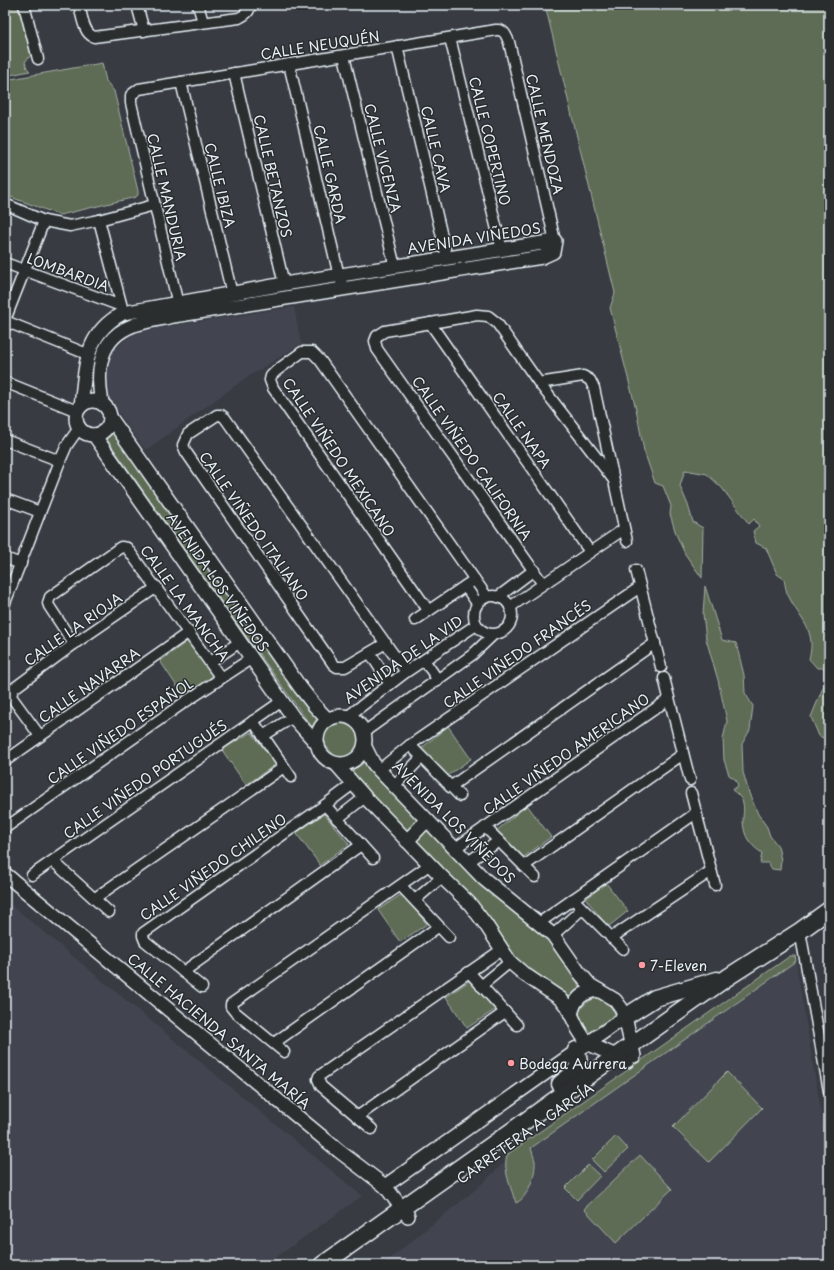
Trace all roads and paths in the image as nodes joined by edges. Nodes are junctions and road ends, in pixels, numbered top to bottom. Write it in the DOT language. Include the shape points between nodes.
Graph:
graph roads {
  1 [pos="24,5"];
  2 [pos="80,5"];
  3 [pos="137,5"];
  4 [pos="198,5"];
  5 [pos="250,5"];
  6 [pos="203,22"];
  7 [pos="144,31"];
  8 [pos="505,33"];
  9 [pos="450,38"];
  10 [pos="398,46"];
  11 [pos="344,56"];
  12 [pos="38,59"];
  13 [pos="289,64"];
  14 [pos="234,73"];
  15 [pos="181,82"];
  16 [pos="139,89"];
  17 [pos="5,204"];
  18 [pos="154,205"];
  19 [pos="99,220"];
  20 [pos="44,221"];
  21 [pos="555,241"];
  22 [pos="502,250"];
  23 [pos="447,258"];
  24 [pos="5,263"];
  25 [pos="395,267"];
  26 [pos="24,271"];
  27 [pos="339,276"];
  28 [pos="284,284"];
  29 [pos="344,289"];
  30 [pos="232,294"];
  31 [pos="179,309"];
  32 [pos="122,310"];
  33 [pos="5,321"];
  34 [pos="430,323"];
  35 [pos="87,354"];
  36 [pos="5,382"];
  37 [pos="539,383"];
  38 [pos="102,403"];
  39 [pos="79,408"];
  40 [pos="110,418"];
  41 [pos="79,428"];
  42 [pos="94,435"];
  43 [pos="5,440"];
  44 [pos="60,461"];
  45 [pos="613,479"];
  46 [pos="5,499"];
  47 [pos="178,511"];
  48 [pos="40,512"];
  49 [pos="159,526"];
  50 [pos="624,529"];
  51 [pos="627,542"];
  52 [pos="590,552"];
  53 [pos="5,558"];
  54 [pos="21,564"];
  55 [pos="534,570"];
  56 [pos="636,570"];
  57 [pos="474,580"];
  58 [pos="543,584"];
  59 [pos="230,586"];
  60 [pos="464,586"];
  61 [pos="640,586"];
  62 [pos="157,587"];
  63 [pos="498,596"];
  64 [pos="487,597"];
  65 [pos="210,598"];
  66 [pos="477,603"];
  67 [pos="5,604"];
  68 [pos="510,607"];
  69 [pos="428,610"];
  70 [pos="415,620"];
  71 [pos="476,625"];
  72 [pos="189,632"];
  73 [pos="493,635"];
  74 [pos="240,642"];
  75 [pos="655,642"];
  76 [pos="386,643"];
  77 [pos="74,644"];
  78 [pos="370,653"];
  79 [pos="252,658"];
  80 [pos="424,660"];
  81 [pos="210,662"];
  82 [pos="661,667"];
  83 [pos="406,672"];
  84 [pos="221,678"];
  85 [pos="664,678"];
  86 [pos="438,680"];
  87 [pos="390,684"];
  88 [pos="669,698"];
  89 [pos="282,702"];
  90 [pos="293,717"];
  91 [pos="347,717"];
  92 [pos="328,720"];
  93 [pos="253,721"];
  94 [pos="364,732"];
  95 [pos="40,736"];
  96 [pos="263,736"];
  97 [pos="318,745"];
  98 [pos="410,745"];
  99 [pos="365,747"];
  100 [pos="683,754"];
  101 [pos="421,758"];
  102 [pos="5,761"];
  103 [pos="336,764"];
  104 [pos="284,767"];
  105 [pos="379,770"];
  106 [pos="291,777"];
  107 [pos="690,780"];
  108 [pos="353,784"];
  109 [pos="447,784"];
  110 [pos="394,786"];
  111 [pos="691,793"];
  112 [pos="460,796"];
  113 [pos="365,797"];
  114 [pos="325,805"];
  115 [pos="696,813"];
  116 [pos="337,819"];
  117 [pos="427,820"];
  118 [pos="485,827"];
  119 [pos="5,828"];
  120 [pos="407,841"];
  121 [pos="499,841"];
  122 [pos="361,845"];
  123 [pos="454,849"];
  124 [pos="373,858"];
  125 [pos="53,861"];
  126 [pos="468,862"];
  127 [pos="429,865"];
  128 [pos="524,866"];
  129 [pos="711,871"];
  130 [pos="5,874"];
  131 [pos="32,875"];
  132 [pos="442,877"];
  133 [pos="535,877"];
  134 [pos="716,885"];
  135 [pos="401,886"];
  136 [pos="95,898"];
  137 [pos="573,899"];
  138 [pos="415,900"];
  139 [pos="582,909"];
  140 [pos="829,910"];
  141 [pos="109,912"];
  142 [pos="829,920"];
  143 [pos="539,923"];
  144 [pos="438,926"];
  145 [pos="553,935"];
  146 [pos="801,935"];
  147 [pos="449,937"];
  148 [pos="611,938"];
  149 [pos="622,949"];
  150 [pos="501,950"];
  151 [pos="510,962"];
  152 [pos="183,972"];
  153 [pos="469,972"];
  154 [pos="728,977"];
  155 [pos="481,986"];
  156 [pos="202,987"];
  157 [pos="598,990"];
  158 [pos="505,1012"];
  159 [pos="571,1015"];
  160 [pos="625,1017"];
  161 [pos="517,1025"];
  162 [pos="274,1043"];
  163 [pos="582,1046"];
  164 [pos="284,1052"];
  165 [pos="627,1054"];
  166 [pos="829,1092"];
  167 [pos="358,1117"];
  168 [pos="372,1129"];
  169 [pos="510,1132"];
  170 [pos="385,1186"];
  171 [pos="405,1212"];
  172 [pos="322,1265"];
  173 [pos="339,1265"];
  1 -- 12 [label="street"];
  2 -- 7 [label="street" via="91,36"];
  3 -- 7 [label="street"];
  4 -- 6 [label="street"];
  5 -- 6 [label="street" via="246,14 239,18"];
  6 -- 7 [label="street"];
  8 -- 9 [label="street, CALLE NEUQUÉN" via="496,30"];
  8 -- 21 [label="street, CALLE MENDOZA"];
  9 -- 10 [label="street, CALLE NEUQUÉN"];
  9 -- 22 [label="street, CALLE COPERTINO"];
  10 -- 11 [label="street, CALLE NEUQUÉN"];
  10 -- 23 [label="street, CALLE CAVA"];
  11 -- 13 [label="street, CALLE NEUQUÉN"];
  11 -- 25 [label="street, CALLE VICENZA"];
  13 -- 14 [label="street, CALLE NEUQUÉN"];
  13 -- 27 [label="street, CALLE GARDA"];
  14 -- 15 [label="street, CALLE NEUQUÉN"];
  14 -- 28 [label="street, CALLE BETANZOS"];
  15 -- 16 [label="street, CALLE NEUQUÉN"];
  15 -- 30 [label="street, CALLE IBIZA"];
  16 -- 18 [label="street, CALLE MANDURIA" via="131,95 131,103"];
  17 -- 20 [label="street"];
  18 -- 19 [label="street"];
  18 -- 31 [label="street, CALLE MANDURIA"];
  19 -- 20 [label="street" via="64,226"];
  19 -- 32 [label="street"];
  20 -- 26 [label="street"];
  21 -- 22 [label="street, AVENIDA VIÑEDOS"];
  21 -- 29 [label="street, AVENIDA VIÑEDOS" via="552,252 542,257"];
  22 -- 23 [label="street, AVENIDA VIÑEDOS"];
  23 -- 25 [label="street, AVENIDA VIÑEDOS"];
  24 -- 26 [label="street, LOMBARDIA"];
  25 -- 27 [label="street, AVENIDA VIÑEDOS"];
  26 -- 32 [label="street, LOMBARDIA"];
  26 -- 33 [label="street"];
  27 -- 28 [label="street, AVENIDA VIÑEDOS"];
  27 -- 29 [label="street, CALLE GARDA"];
  28 -- 30 [label="street, AVENIDA VIÑEDOS"];
  29 -- 31 [label="street, AVENIDA VIÑEDOS"];
  30 -- 31 [label="street, AVENIDA VIÑEDOS"];
  31 -- 32 [label="street, AVENIDA VIÑEDOS"];
  31 -- 38 [label="street, AVENIDA VIÑEDOS" via="135,325 121,332 110,342 100,366 99,386"];
  32 -- 35 [label="street, AVENIDA VIÑEDOS" via="102,329"];
  33 -- 35 [label="street"];
  34 -- 37 [label="street" via="477,315 488,316 497,323"];
  34 -- 52 [label="street, CALLE NAPA"];
  34 -- 55 [label="street, CALLE VIÑEDO CALIFORNIA" via="381,332 376,336 377,348"];
  35 -- 39 [label="street, AVENIDA VIÑEDOS"];
  36 -- 39 [label="street"];
  37 -- 45 [label="street"];
  37 -- 45 [label="street" via="582,376 590,380 594,388"];
  38 -- 39 [label="street" via="91,401"];
  38 -- 40 [label="street"];
  39 -- 41 [label="street" via="76,417"];
  40 -- 42 [label="street" via="108,428"];
  40 -- 47 [label="street, AVENIDA LOS VIÑEDOS"];
  41 -- 42 [label="street" via="89,435"];
  41 -- 44 [label="street"];
  42 -- 49 [label="street, AVENIDA LOS VIÑEDOS"];
  43 -- 44 [label="street"];
  44 -- 48 [label="street"];
  45 -- 50 [label="street"];
  46 -- 48 [label="street"];
  47 -- 49 [label="street" via="178,519 174,525 167,528"];
  47 -- 59 [label="street, AVENIDA LOS VIÑEDOS"];
  48 -- 54 [label="street"];
  49 -- 65 [label="street, AVENIDA LOS VIÑEDOS"];
  50 -- 51 [label="street"];
  50 -- 52 [label="street"];
  52 -- 58 [label="street"];
  53 -- 54 [label="street"];
  54 -- 67 [label="street"];
  55 -- 58 [label="street, CALLE VIÑEDO CALIFORNIA"];
  55 -- 63 [label="street"];
  56 -- 61 [label="street"];
  57 -- 60 [label="street"];
  57 -- 64 [label="street, CALLE VIÑEDO MEXICANO"];
  57 -- 69 [label="street, CALLE VIÑEDO MEXICANO" via="320,360 312,352 298,354 271,376 273,388"];
  58 -- 68 [label="street"];
  59 -- 65 [label="street" via="219,587"];
  59 -- 92 [label="street, AVENIDA LOS VIÑEDOS" via="300,687"];
  60 -- 66 [label="street"];
  60 -- 69 [label="street"];
  61 -- 75 [label="street"];
  61 -- 98 [label="street, CALLE VIÑEDO FRANCÉS"];
  62 -- 72 [label="street, CALLE LA MANCHA"];
  62 -- 77 [label="street, CALLE LA RIOJA"];
  62 -- 77 [label="street, CALLE LA MANCHA" via="130,550 124,547 53,593 48,600 49,606"];
  63 -- 64 [label="street"];
  63 -- 68 [label="street"];
  64 -- 66 [label="street"];
  65 -- 74 [label="street, AVENIDA LOS VIÑEDOS"];
  66 -- 71 [label="street" via="473,614"];
  68 -- 73 [label="street" via="512,618 508,628"];
  69 -- 70 [label="street"];
  71 -- 73 [label="street" via="483,632"];
  71 -- 80 [label="street, AVENIDA DE LA VID"];
  72 -- 81 [label="street, CALLE LA MANCHA"];
  72 -- 95 [label="street, CALLE NAVARRA"];
  73 -- 86 [label="street" via="472,655"];
  74 -- 79 [label="street, AVENIDA LOS VIÑEDOS"];
  74 -- 81 [label="street"];
  75 -- 82 [label="street"];
  75 -- 109 [label="street"];
  76 -- 78 [label="street, CALLE VIÑEDO ITALIANO"];
  76 -- 78 [label="street, CALLE VIÑEDO ITALIANO" via="225,418 217,415 188,434 183,445 186,452 333,664 345,667"];
  76 -- 83 [label="street, CALLE VIÑEDO ITALIANO"];
  77 -- 95 [label="street, CALLE LA RIOJA" via="16,685 11,692 12,699"];
  78 -- 87 [label="street"];
  79 -- 84 [label="street, CALLE VIÑEDO ESPAÑOL"];
  79 -- 89 [label="street, AVENIDA LOS VIÑEDOS"];
  80 -- 83 [label="street, AVENIDA DE LA VID"];
  80 -- 86 [label="street"];
  81 -- 84 [label="street, CALLE LA MANCHA"];
  83 -- 87 [label="street, AVENIDA DE LA VID"];
  84 -- 119 [label="street, CALLE VIÑEDO ESPAÑOL"];
  85 -- 88 [label="street"];
  86 -- 94 [label="street"];
  87 -- 91 [label="street, AVENIDA DE LA VID"];
  88 -- 100 [label="street"];
  88 -- 118 [label="street, CALLE VIÑEDO AMERICANO"];
  89 -- 90 [label="street, AVENIDA LOS VIÑEDOS"];
  89 -- 93 [label="street, CALLE VIÑEDO PORTUGUÉS"];
  90 -- 96 [label="street"];
  90 -- 97 [label="street, AVENIDA LOS VIÑEDOS"];
  91 -- 92 [label="street" via="337,716"];
  91 -- 94 [label="street" via="357,722"];
  92 -- 97 [label="street" via="320,728"];
  93 -- 96 [label="street"];
  93 -- 125 [label="street, CALLE VIÑEDO PORTUGUÉS"];
  94 -- 99 [label="street"];
  95 -- 102 [label="street, CALLE NAVARRA"];
  96 -- 104 [label="street"];
  97 -- 103 [label="street" via="324,757"];
  98 -- 101 [label="street"];
  98 -- 105 [label="street, CALLE VIÑEDO FRANCÉS"];
  99 -- 103 [label="street" via="356,760 347,764"];
  99 -- 105 [label="street, AVENIDA LOS VIÑEDOS"];
  100 -- 107 [label="street"];
  100 -- 128 [label="street"];
  101 -- 109 [label="street"];
  101 -- 110 [label="street"];
  103 -- 108 [label="street"];
  104 -- 106 [label="street"];
  104 -- 136 [label="street"];
  105 -- 110 [label="street, AVENIDA LOS VIÑEDOS"];
  108 -- 113 [label="street"];
  108 -- 114 [label="street, CALLE VIÑEDO CHILENO"];
  109 -- 112 [label="street"];
  110 -- 117 [label="street, AVENIDA LOS VIÑEDOS"];
  111 -- 115 [label="street"];
  113 -- 116 [label="street"];
  113 -- 120 [label="street"];
  114 -- 116 [label="street"];
  114 -- 152 [label="street, CALLE VIÑEDO CHILENO" via="143,933 145,941"];
  115 -- 129 [label="street"];
  115 -- 137 [label="street"];
  116 -- 122 [label="street"];
  117 -- 120 [label="street"];
  117 -- 123 [label="street, AVENIDA LOS VIÑEDOS"];
  118 -- 121 [label="street, CALLE VIÑEDO AMERICANO"];
  118 -- 123 [label="street"];
  120 -- 127 [label="street"];
  121 -- 126 [label="street"];
  121 -- 128 [label="street, CALLE VIÑEDO AMERICANO"];
  122 -- 124 [label="street"];
  122 -- 152 [label="street"];
  123 -- 126 [label="street, AVENIDA LOS VIÑEDOS"];
  125 -- 131 [label="street, CALLE VIÑEDO PORTUGUÉS"];
  125 -- 136 [label="street"];
  126 -- 143 [label="street, AVENIDA LOS VIÑEDOS" via="484,879"];
  127 -- 132 [label="street"];
  127 -- 135 [label="street"];
  128 -- 133 [label="street, CALLE VIÑEDO AMERICANO"];
  129 -- 134 [label="street"];
  129 -- 148 [label="street"];
  130 -- 170 [label="street, CALLE HACIENDA SANTA MARÍA" via="339,1151"];
  132 -- 138 [label="street"];
  132 -- 150 [label="street" via="474,909"];
  135 -- 138 [label="street"];
  135 -- 162 [label="street" via="231,1004 234,1012"];
  136 -- 141 [label="street"];
  137 -- 139 [label="street"];
  137 -- 143 [label="street"];
  138 -- 144 [label="street"];
  139 -- 145 [label="street"];
  139 -- 148 [label="street"];
  140 -- 146 [label="main road"];
  142 -- 146 [label="main road, CARRETERA A GARCÍA"];
  143 -- 145 [label="street, AVENIDA LOS VIÑEDOS"];
  144 -- 147 [label="street"];
  144 -- 162 [label="street"];
  145 -- 157 [label="street, AVENIDA LOS VIÑEDOS" via="583,978"];
  146 -- 154 [label="main road"];
  146 -- 165 [label="main road, CARRETERA A GARCÍA"];
  146 -- 166 [label="street"];
  148 -- 149 [label="street"];
  150 -- 151 [label="street"];
  150 -- 153 [label="street"];
  151 -- 155 [label="street"];
  151 -- 159 [label="street" via="562,999"];
  152 -- 156 [label="street, CALLE VIÑEDO CHILENO"];
  153 -- 155 [label="street"];
  153 -- 167 [label="street" via="318,1076 321,1086"];
  154 -- 160 [label="main road" via="655,998"];
  154 -- 165 [label="main road, CARRETERA A GARCÍA"];
  155 -- 158 [label="street"];
  157 -- 159 [label="street" via="579,997"];
  157 -- 160 [label="street, AVENIDA LOS VIÑEDOS" via="616,1000"];
  158 -- 161 [label="street"];
  158 -- 167 [label="street"];
  159 -- 163 [label="street"];
  160 -- 163 [label="street"];
  160 -- 165 [label="street, AVENIDA LOS VIÑEDOS"];
  162 -- 164 [label="street"];
  163 -- 165 [label="street"];
  163 -- 169 [label="main road" via="577,1070 524,1110 514,1121"];
  163 -- 170 [label="street"];
  165 -- 169 [label="main road, CARRETERA A GARCÍA"];
  165 -- 171 [label="main road, CARRETERA A GARCÍA"];
  167 -- 168 [label="street"];
  169 -- 171 [label="main road, CARRETERA A GARCÍA"];
  170 -- 171 [label="street, CALLE HACIENDA SANTA MARÍA"];
  171 -- 172 [label="main road, CARRETERA A GARCÍA"];
  171 -- 173 [label="main road, CARRETERA A GARCÍA"];
}
